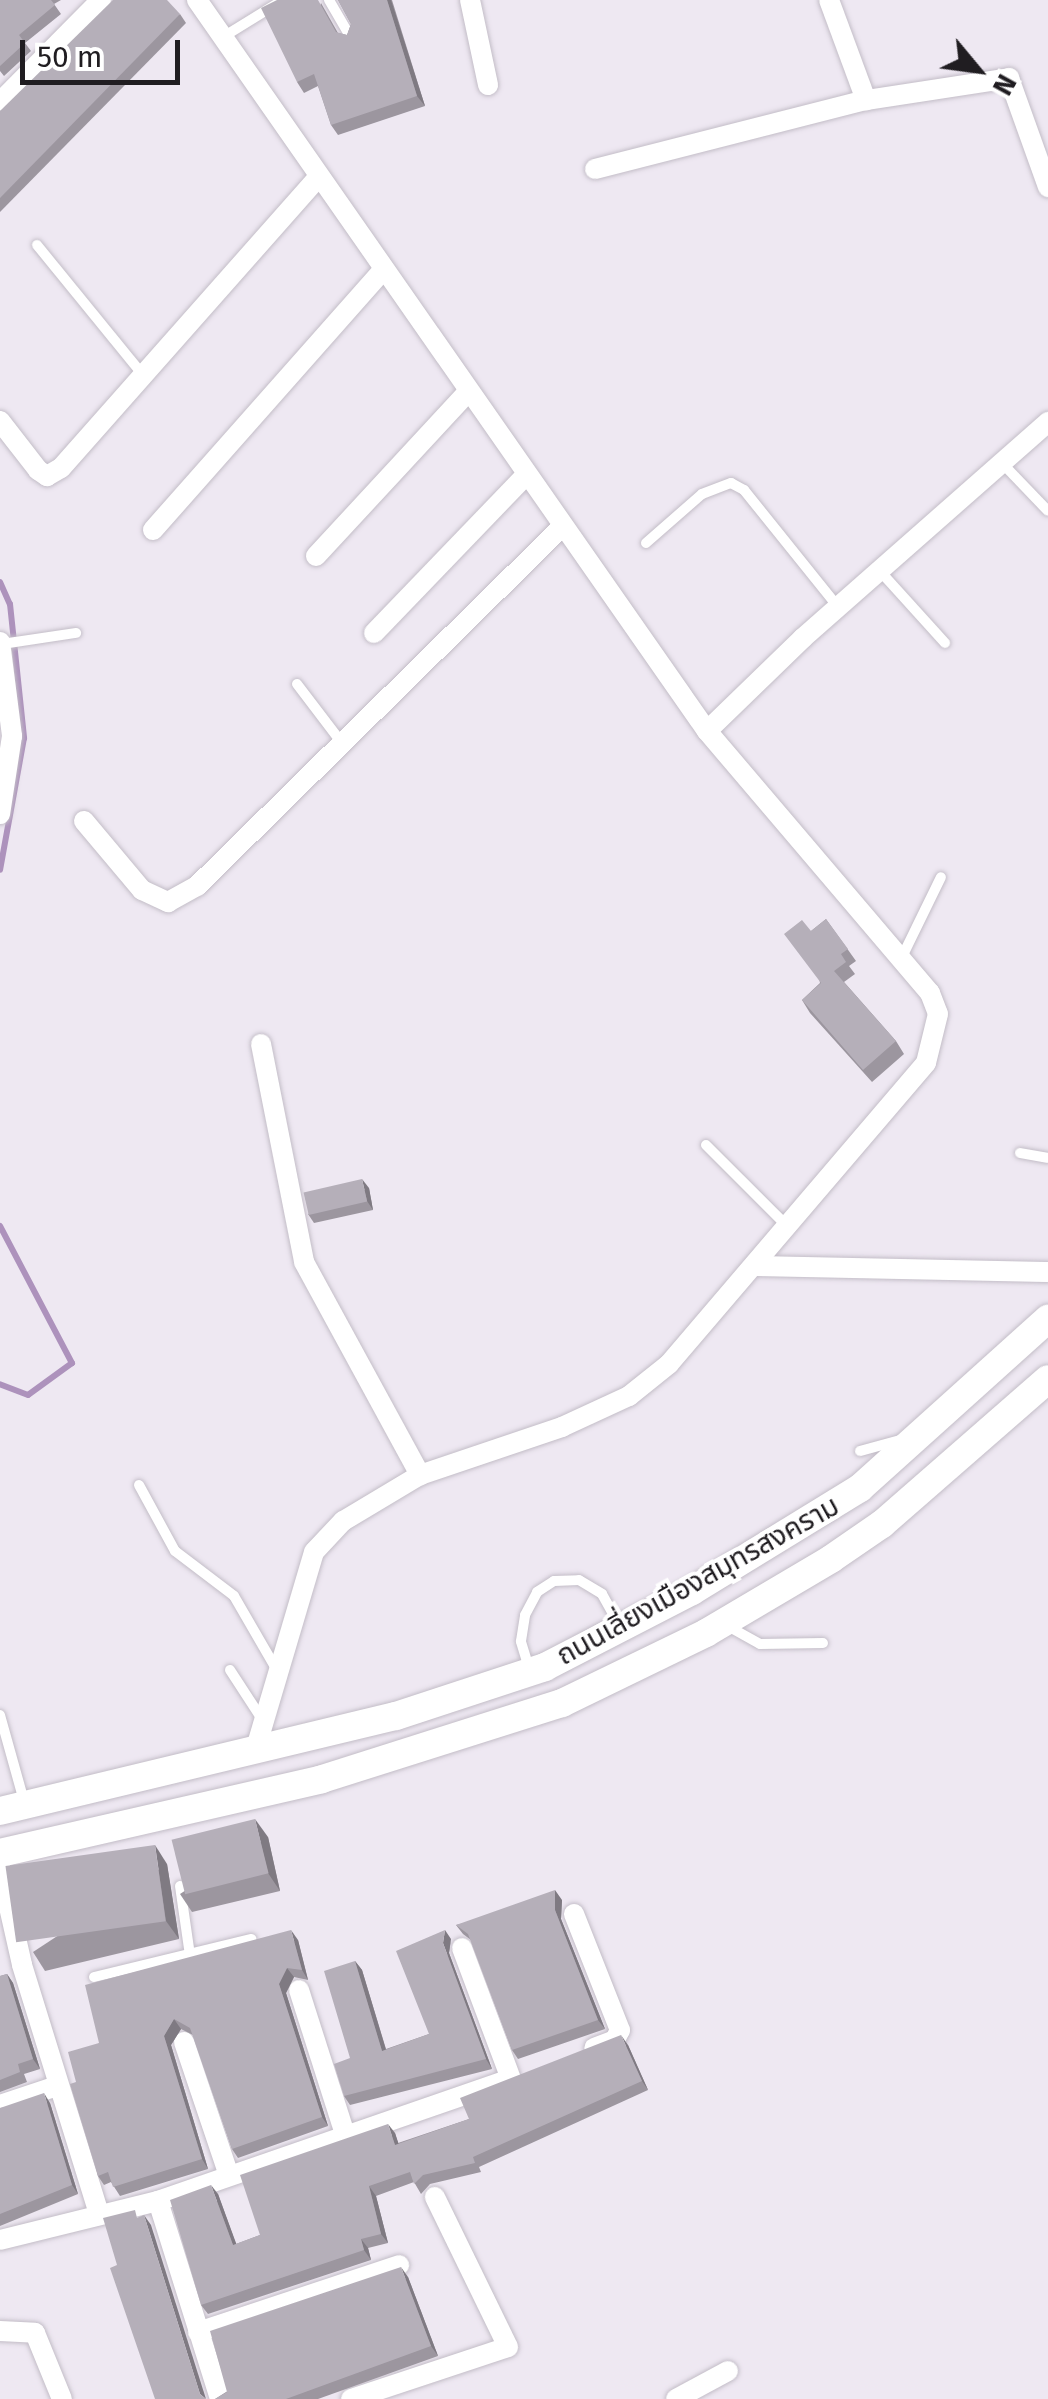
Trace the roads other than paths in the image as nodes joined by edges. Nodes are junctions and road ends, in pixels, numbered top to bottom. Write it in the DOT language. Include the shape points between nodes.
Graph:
graph roads {
  1 [pos="197,0"];
  2 [pos="283,0"];
  3 [pos="329,0"];
  4 [pos="470,0"];
  5 [pos="829,0"];
  6 [pos="95,2"];
  7 [pos="222,37"];
  8 [pos="351,38"];
  9 [pos="488,84"];
  10 [pos="866,100"];
  11 [pos="0,102"];
  12 [pos="595,168"];
  13 [pos="317,179"];
  14 [pos="1048,187"];
  15 [pos="38,245"];
  16 [pos="382,271"];
  17 [pos="143,376"];
  18 [pos="468,392"];
  19 [pos="0,421"];
  20 [pos="1048,422"];
  21 [pos="1002,462"];
  22 [pos="526,475"];
  23 [pos="1048,511"];
  24 [pos="562,526"];
  25 [pos="153,530"];
  26 [pos="646,543"];
  27 [pos="316,556"];
  28 [pos="880,571"];
  29 [pos="838,606"];
  30 [pos="374,633"];
  31 [pos="76,634"];
  32 [pos="3,643"];
  33 [pos="945,643"];
  34 [pos="297,684"];
  35 [pos="708,731"];
  36 [pos="342,743"];
  37 [pos="1,806"];
  38 [pos="84,822"];
  39 [pos="941,876"];
  40 [pos="901,959"];
  41 [pos="261,1044"];
  42 [pos="706,1146"];
  43 [pos="1020,1153"];
  44 [pos="1048,1158"];
  45 [pos="787,1226"];
  46 [pos="754,1266"];
  47 [pos="1048,1272"];
  48 [pos="1048,1319"];
  49 [pos="1048,1379"];
  50 [pos="920,1436"];
  51 [pos="860,1451"];
  52 [pos="420,1475"];
  53 [pos="139,1486"];
  54 [pos="722,1623"];
  55 [pos="622,1630"];
  56 [pos="823,1642"];
  57 [pos="230,1670"];
  58 [pos="530,1672"];
  59 [pos="278,1673"];
  60 [pos="0,1716"];
  61 [pos="264,1721"];
  62 [pos="255,1751"];
  63 [pos="13,1808"];
  64 [pos="0,1853"];
  65 [pos="176,1865"];
  66 [pos="0,1867"];
  67 [pos="574,1914"];
  68 [pos="251,1938"];
  69 [pos="462,1948"];
  70 [pos="190,1956"];
  71 [pos="94,1978"];
  72 [pos="299,1990"];
  73 [pos="184,2042"];
  74 [pos="580,2053"];
  75 [pos="58,2086"];
  76 [pos="0,2105"];
  77 [pos="346,2137"];
  78 [pos="228,2176"];
  79 [pos="435,2198"];
  80 [pos="158,2201"];
  81 [pos="98,2211"];
  82 [pos="0,2240"];
  83 [pos="399,2265"];
  84 [pos="0,2331"];
  85 [pos="198,2332"];
  86 [pos="728,2371"];
  87 [pos="62,2399"];
  88 [pos="220,2399"];
  89 [pos="351,2399"];
  90 [pos="676,2399"];
  1 -- 7 [label="street"];
  2 -- 7 [label="lane"];
  3 -- 8 [label="lane"];
  4 -- 9 [label="street"];
  5 -- 10 [label="street"];
  6 -- 11 [label="street"];
  7 -- 13 [label="street"];
  10 -- 12 [label="street"];
  10 -- 14 [label="street" via="1010,78"];
  13 -- 16 [label="street"];
  13 -- 17 [label="street"];
  15 -- 17 [label="lane"];
  16 -- 18 [label="street"];
  16 -- 25 [label="street"];
  17 -- 19 [label="street" via="48,476"];
  18 -- 22 [label="street"];
  18 -- 27 [label="street"];
  20 -- 21 [label="street"];
  21 -- 23 [label="lane"];
  21 -- 28 [label="street"];
  22 -- 24 [label="street"];
  22 -- 30 [label="street"];
  24 -- 35 [label="street"];
  24 -- 36 [label="street"];
  26 -- 29 [label="lane" via="702,494 730,484 744,490"];
  28 -- 29 [label="street"];
  28 -- 33 [label="lane"];
  29 -- 35 [label="street"];
  31 -- 32 [label="lane"];
  32 -- 37 [label="street" via="12,736"];
  34 -- 36 [label="lane"];
  35 -- 40 [label="street"];
  36 -- 38 [label="street" via="197,886 168,902 142,890"];
  39 -- 40 [label="lane"];
  40 -- 45 [label="street" via="930,993 938,1014 926,1062"];
  41 -- 52 [label="street" via="304,1262"];
  42 -- 45 [label="lane"];
  43 -- 44 [label="lane"];
  45 -- 46 [label="street"];
  46 -- 47 [label="street"];
  46 -- 52 [label="street" via="669,1364 629,1396 562,1428"];
  48 -- 50 [label="main road, ถนนเลี่ยงเมืองสมุทรสงคราม"];
  49 -- 54 [label="main road, ถนนเลี่ยงเมืองสมุทรสงคราม" via="882,1524"];
  50 -- 51 [label="lane"];
  50 -- 55 [label="main road, ถนนเลี่ยงเมืองสมุทรสงคราม" via="812,1521"];
  52 -- 59 [label="street" via="343,1520 314,1552"];
  53 -- 59 [label="lane" via="176,1551 234,1596"];
  54 -- 56 [label="lane" via="760,1644"];
  54 -- 64 [label="main road, ถนนเลี่ยงเมืองสมุทรสงคราม" via="562,1704 170,1820"];
  55 -- 58 [label="main road, ถนนเลี่ยงเมืองสมุทรสงคราม"];
  55 -- 58 [label="lane" via="602,1594 579,1580 554,1580 525,1615 522,1642"];
  57 -- 61 [label="lane"];
  58 -- 62 [label="main road, ถนนเลี่ยงเมืองสมุทรสงคราม" via="396,1716"];
  59 -- 61 [label="street"];
  60 -- 63 [label="lane"];
  61 -- 62 [label="street"];
  62 -- 63 [label="main road, ถนนเลี่ยงเมืองสมุทรสงคราม"];
  65 -- 70 [label="lane"];
  66 -- 81 [label="street" via="22,1965"];
  67 -- 74 [label="street" via="620,2030 615,2040"];
  68 -- 70 [label="lane"];
  69 -- 77 [label="street" via="520,2076"];
  70 -- 71 [label="lane"];
  72 -- 77 [label="street"];
  73 -- 78 [label="street"];
  75 -- 76 [label="street"];
  77 -- 78 [label="street"];
  78 -- 80 [label="street"];
  79 -- 89 [label="street" via="508,2347"];
  80 -- 81 [label="street"];
  80 -- 85 [label="street"];
  81 -- 82 [label="street"];
  83 -- 85 [label="street"];
  84 -- 87 [label="street" via="35,2333"];
  85 -- 88 [label="street"];
  86 -- 90 [label="street"];
}
